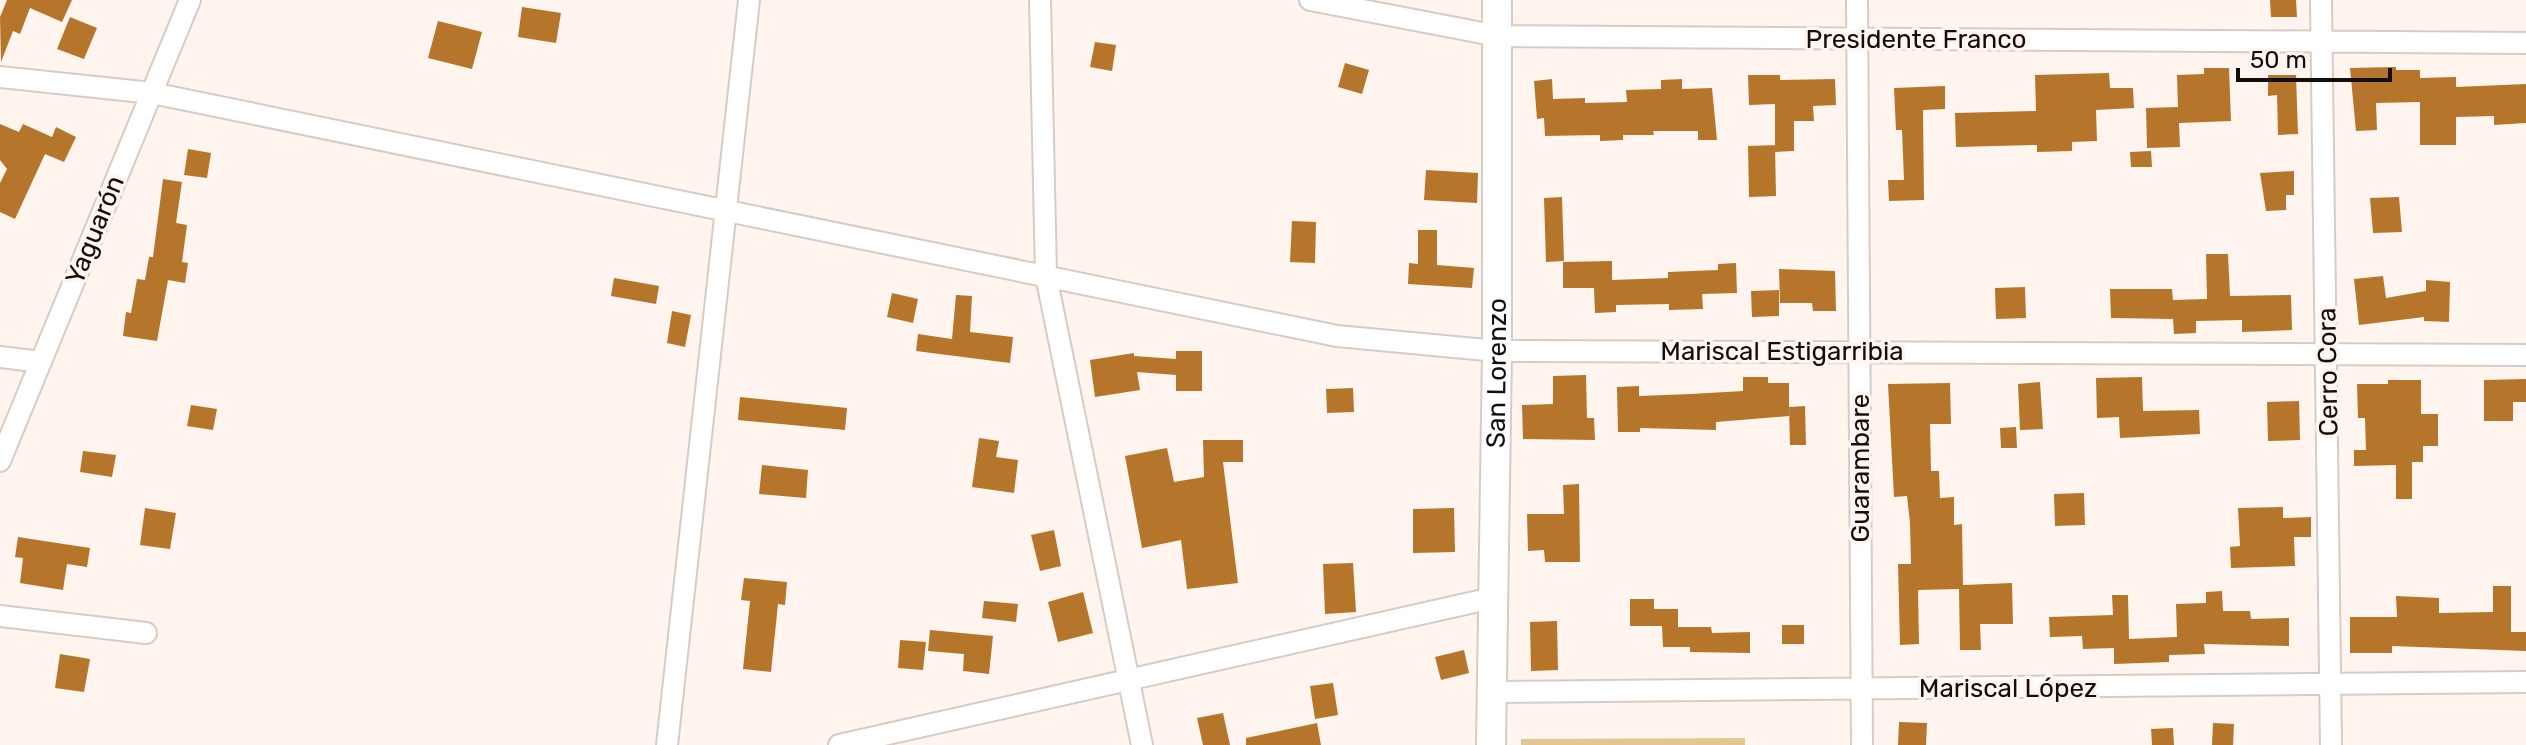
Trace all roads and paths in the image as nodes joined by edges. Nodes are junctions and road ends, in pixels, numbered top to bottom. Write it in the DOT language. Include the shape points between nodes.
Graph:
graph roads {
  1 [pos="190,0"];
  2 [pos="749,0"];
  3 [pos="1040,0"];
  4 [pos="1310,0"];
  5 [pos="1497,0"];
  6 [pos="1857,0"];
  7 [pos="2321,0"];
  8 [pos="1498,36"];
  9 [pos="1858,38"];
  10 [pos="2321,42"];
  11 [pos="2526,43"];
  12 [pos="0,77"];
  13 [pos="152,93"];
  14 [pos="726,210"];
  15 [pos="1046,276"];
  16 [pos="1859,350"];
  17 [pos="1497,351"];
  18 [pos="2526,355"];
  19 [pos="2328,356"];
  20 [pos="0,357"];
  21 [pos="41,362"];
  22 [pos="0,461"];
  23 [pos="1492,598"];
  24 [pos="0,616"];
  25 [pos="146,633"];
  26 [pos="1131,681"];
  27 [pos="2526,682"];
  28 [pos="2330,685"];
  29 [pos="1862,689"];
  30 [pos="1490,692"];
  31 [pos="850,744"];
  32 [pos="667,745"];
  33 [pos="1142,745"];
  34 [pos="1491,745"];
  35 [pos="1862,745"];
  36 [pos="2331,745"];
  1 -- 13 [label="street, Yaguarón"];
  2 -- 14 [label="street"];
  3 -- 15 [label="street"];
  4 -- 8 [label="street, Presidente Franco"];
  5 -- 8 [label="street, San Lorenzo"];
  6 -- 9 [label="street, Guarambare"];
  7 -- 10 [label="street, Cerro Cora"];
  8 -- 9 [label="street, Presidente Franco"];
  8 -- 17 [label="street, San Lorenzo"];
  9 -- 10 [label="street, Presidente Franco"];
  9 -- 16 [label="street, Guarambare"];
  10 -- 11 [label="street, Presidente Franco"];
  10 -- 19 [label="street, Cerro Cora"];
  12 -- 13 [label="street, Mariscal Estigarribia"];
  13 -- 14 [label="street, Mariscal Estigarribia"];
  13 -- 21 [label="street, Yaguarón"];
  14 -- 15 [label="street, Mariscal Estigarribia"];
  14 -- 32 [label="street"];
  15 -- 17 [label="street, Mariscal Estigarribia" via="1337,336"];
  15 -- 26 [label="street"];
  16 -- 17 [label="street, Mariscal Estigarribia"];
  16 -- 19 [label="street, Mariscal Estigarribia"];
  16 -- 29 [label="street, Guarambare"];
  17 -- 23 [label="street, San Lorenzo"];
  18 -- 19 [label="street, Mariscal Estigarribia"];
  19 -- 28 [label="street, Cerro Cora"];
  20 -- 21 [label="street"];
  21 -- 22 [label="street, Yaguarón"];
  23 -- 26 [label="street"];
  23 -- 30 [label="street, San Lorenzo"];
  24 -- 25 [label="street"];
  26 -- 31 [label="street"];
  26 -- 33 [label="street"];
  27 -- 28 [label="street, Mariscal López"];
  28 -- 29 [label="street, Mariscal López"];
  28 -- 36 [label="street, Cerro Cora"];
  29 -- 30 [label="street, Mariscal López"];
  29 -- 35 [label="street, Guarambare"];
  30 -- 34 [label="street, San Lorenzo"];
}
